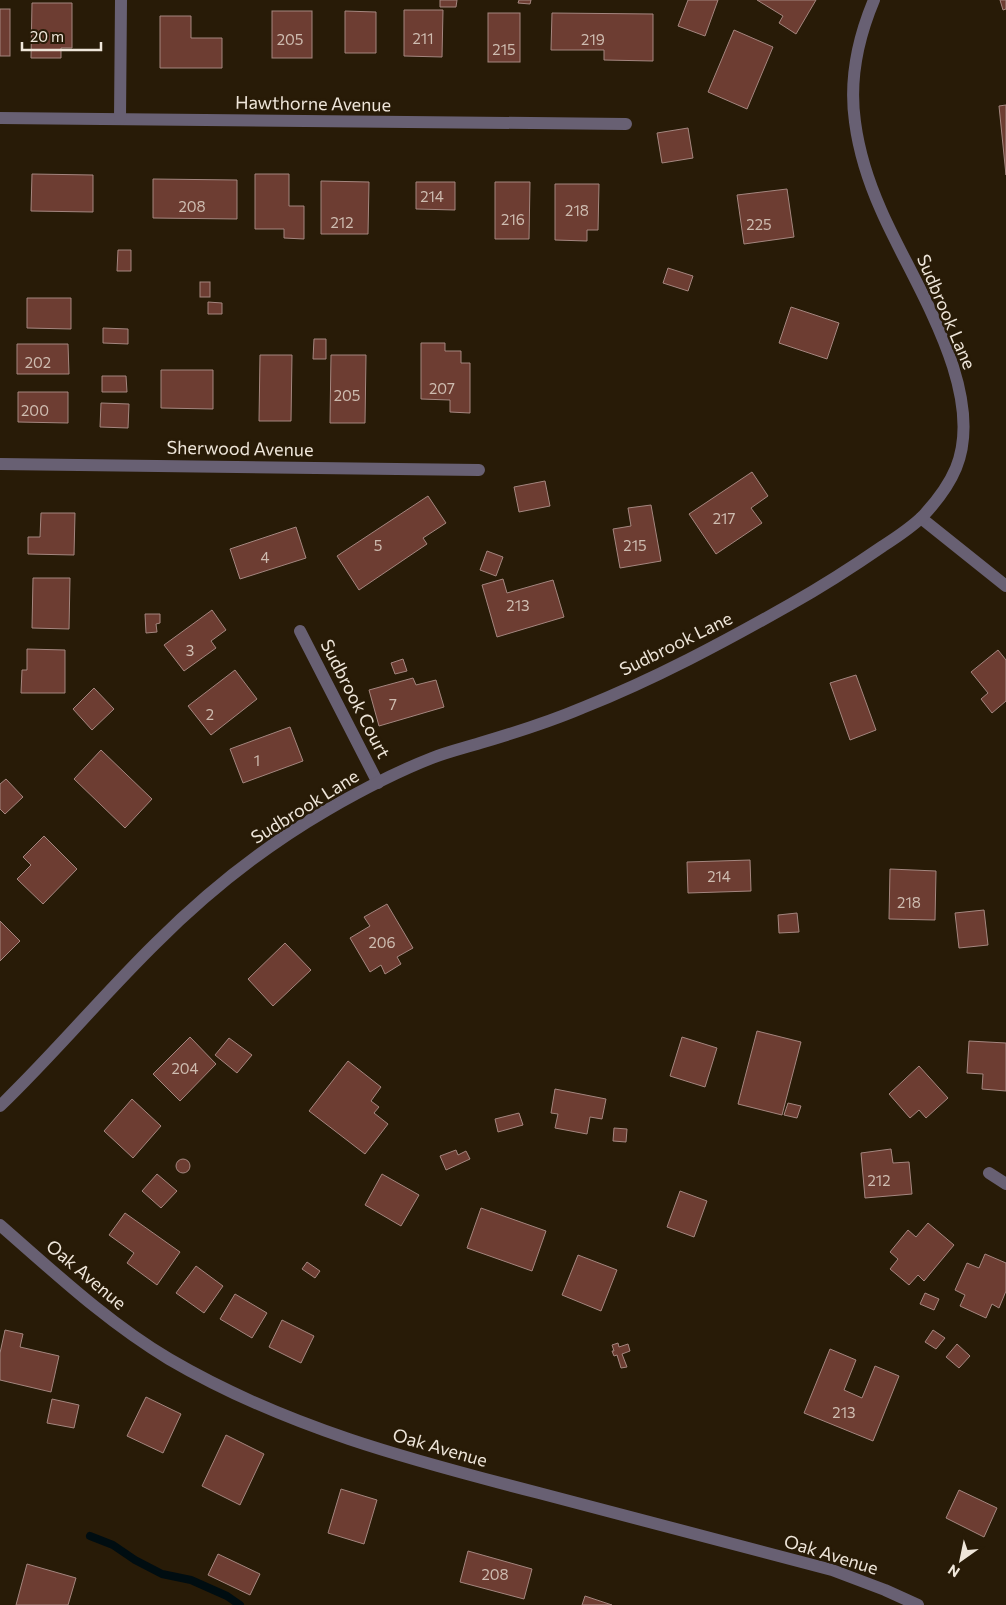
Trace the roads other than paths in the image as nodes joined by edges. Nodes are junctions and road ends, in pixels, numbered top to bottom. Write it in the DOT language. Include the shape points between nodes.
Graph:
graph roads {
  1 [pos="121,0"];
  2 [pos="874,0"];
  3 [pos="0,118"];
  4 [pos="120,119"];
  5 [pos="626,124"];
  6 [pos="0,464"];
  7 [pos="479,470"];
  8 [pos="921,518"];
  9 [pos="1006,586"];
  10 [pos="300,631"];
  11 [pos="378,783"];
  12 [pos="0,1106"];
  13 [pos="989,1173"];
  14 [pos="1006,1184"];
  15 [pos="0,1225"];
  16 [pos="918,1605"];
  1 -- 4 [label="street"];
  2 -- 8 [label="street, Sudbrook Lane" via="859,46 853,84 855,123 880,209 940,331 956,376 962,407 964,439 957,466 942,494"];
  3 -- 4 [label="street, Hawthorne Avenue"];
  4 -- 5 [label="street, Hawthorne Avenue"];
  6 -- 7 [label="street, Sherwood Avenue"];
  8 -- 9 [label="street"];
  8 -- 11 [label="street, Sudbrook Lane" via="857,564 803,597 667,670 582,708 432,758"];
  10 -- 11 [label="street, Sudbrook Court"];
  11 -- 12 [label="street, Sudbrook Lane" via="326,810 233,873 156,943"];
  13 -- 14 [label="street"];
  15 -- 16 [label="street, Oak Avenue" via="130,1333 218,1385 288,1417 361,1444 459,1472 832,1570"];
}
